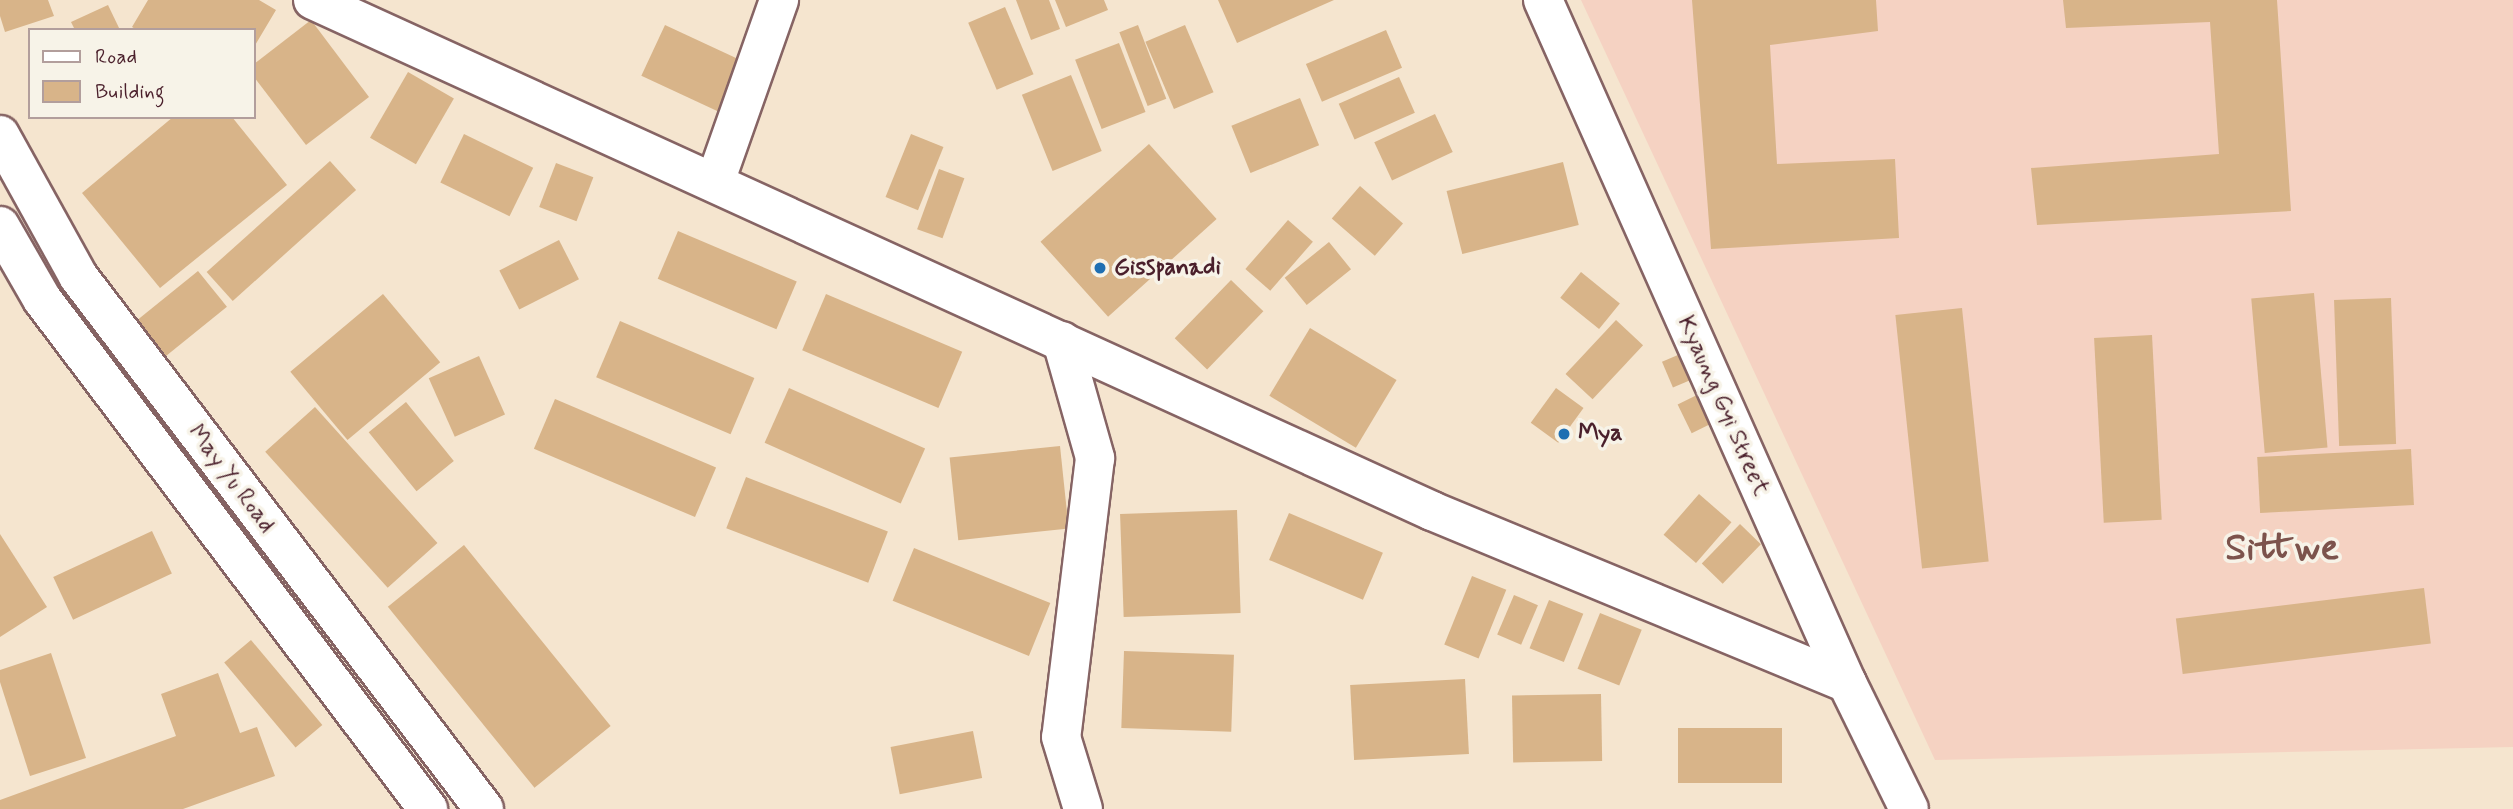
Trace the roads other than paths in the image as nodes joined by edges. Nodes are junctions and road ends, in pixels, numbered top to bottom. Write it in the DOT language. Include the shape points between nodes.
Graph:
graph roads {
  1 [pos="313,0"];
  2 [pos="779,0"];
  3 [pos="1543,0"];
  4 [pos="0,135"];
  5 [pos="715,182"];
  6 [pos="0,226"];
  7 [pos="1062,341"];
  8 [pos="1847,683"];
  9 [pos="428,809"];
  10 [pos="484,809"];
  11 [pos="1083,809"];
  12 [pos="1909,809"];
  1 -- 5 [label="street"];
  2 -- 5 [label="street"];
  3 -- 8 [label="street, Kyaung Gyi Street"];
  4 -- 10 [label="street, May Yu Road" via="78,276"];
  5 -- 7 [label="street"];
  6 -- 9 [label="street, May Yu Road" via="42,299"];
  7 -- 8 [label="street" via="1432,511"];
  7 -- 11 [label="street" via="1095,458 1060,737"];
  8 -- 12 [label="street, Kyaung Gyi Street"];
}
